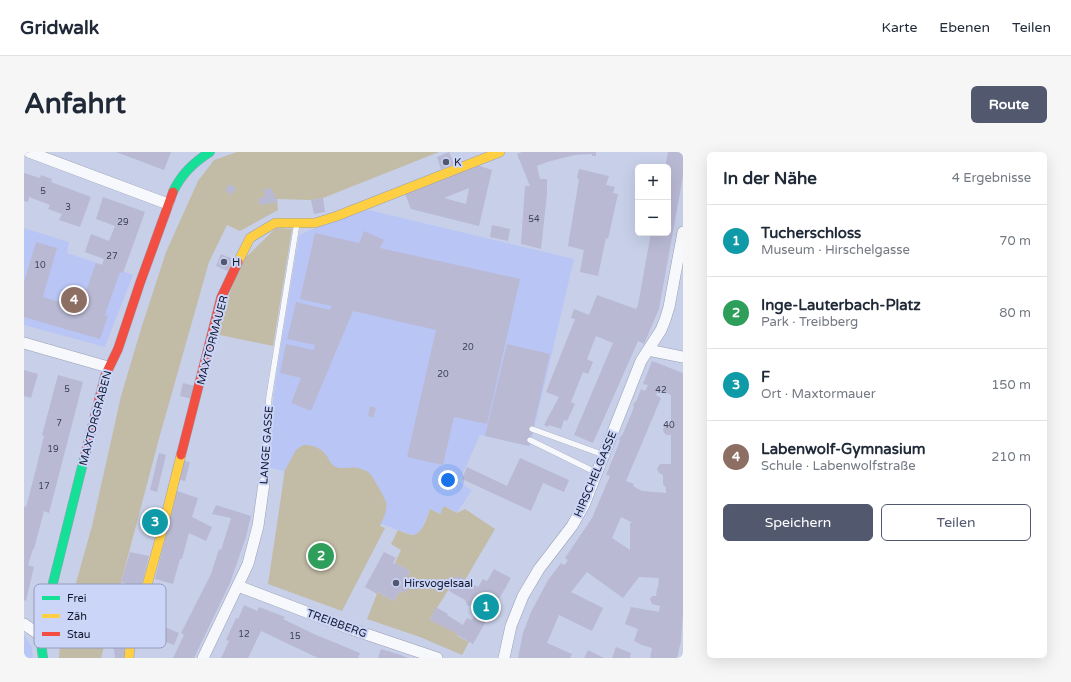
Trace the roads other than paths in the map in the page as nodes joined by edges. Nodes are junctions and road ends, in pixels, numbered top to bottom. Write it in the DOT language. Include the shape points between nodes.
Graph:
graph roads {
  1 [pos="29,152"];
  2 [pos="210,152"];
  3 [pos="500,152"];
  4 [pos="168,204"];
  5 [pos="297,223"];
  6 [pos="683,232"];
  7 [pos="24,343"];
  8 [pos="648,350"];
  9 [pos="683,357"];
  10 [pos="108,367"];
  11 [pos="532,429"];
  12 [pos="530,440"];
  13 [pos="604,455"];
  14 [pos="597,473"];
  15 [pos="264,483"];
  16 [pos="53,584"];
  17 [pos="147,584"];
  18 [pos="238,586"];
  19 [pos="24,624"];
  20 [pos="34,631"];
  21 [pos="42,648"];
  22 [pos="130,648"];
  23 [pos="43,658"];
  24 [pos="129,658"];
  25 [pos="203,658"];
  26 [pos="437,658"];
  27 [pos="504,658"];
  1 -- 4 [label="street"];
  2 -- 4 [label="street, MAXTORGRABEN" via="186,171"];
  3 -- 5 [label="street, MAXTORMAUER" via="337,216 315,222"];
  4 -- 10 [label="street, MAXTORGRABEN" via="118,349"];
  5 -- 15 [label="lane, LANGE GASSE" via="269,397"];
  5 -- 17 [label="street, MAXTORMAUER" via="275,223 250,238 221,298"];
  6 -- 8 [label="street, HIRSCHELGASSE" via="667,314 661,330"];
  7 -- 10 [label="street"];
  8 -- 9 [label="street"];
  8 -- 13 [label="street, HIRSCHELGASSE"];
  10 -- 16 [label="street, MAXTORGRABEN"];
  11 -- 13 [label="lane"];
  12 -- 14 [label="lane"];
  13 -- 14 [label="street, HIRSCHELGASSE"];
  14 -- 27 [label="street, HIRSCHELGASSE" via="572,526 539,569 523,596 511,626"];
  15 -- 18 [label="street, LANGE GASSE" via="254,542"];
  18 -- 25 [label="street, LANGE GASSE"];
  18 -- 26 [label="street, TREIBBERG"];
  19 -- 20 [label="street"];
  21 -- 23 [label="street, MAXTORGRABEN"];
  22 -- 24 [label="street, MAXTORMAUER"];
}
